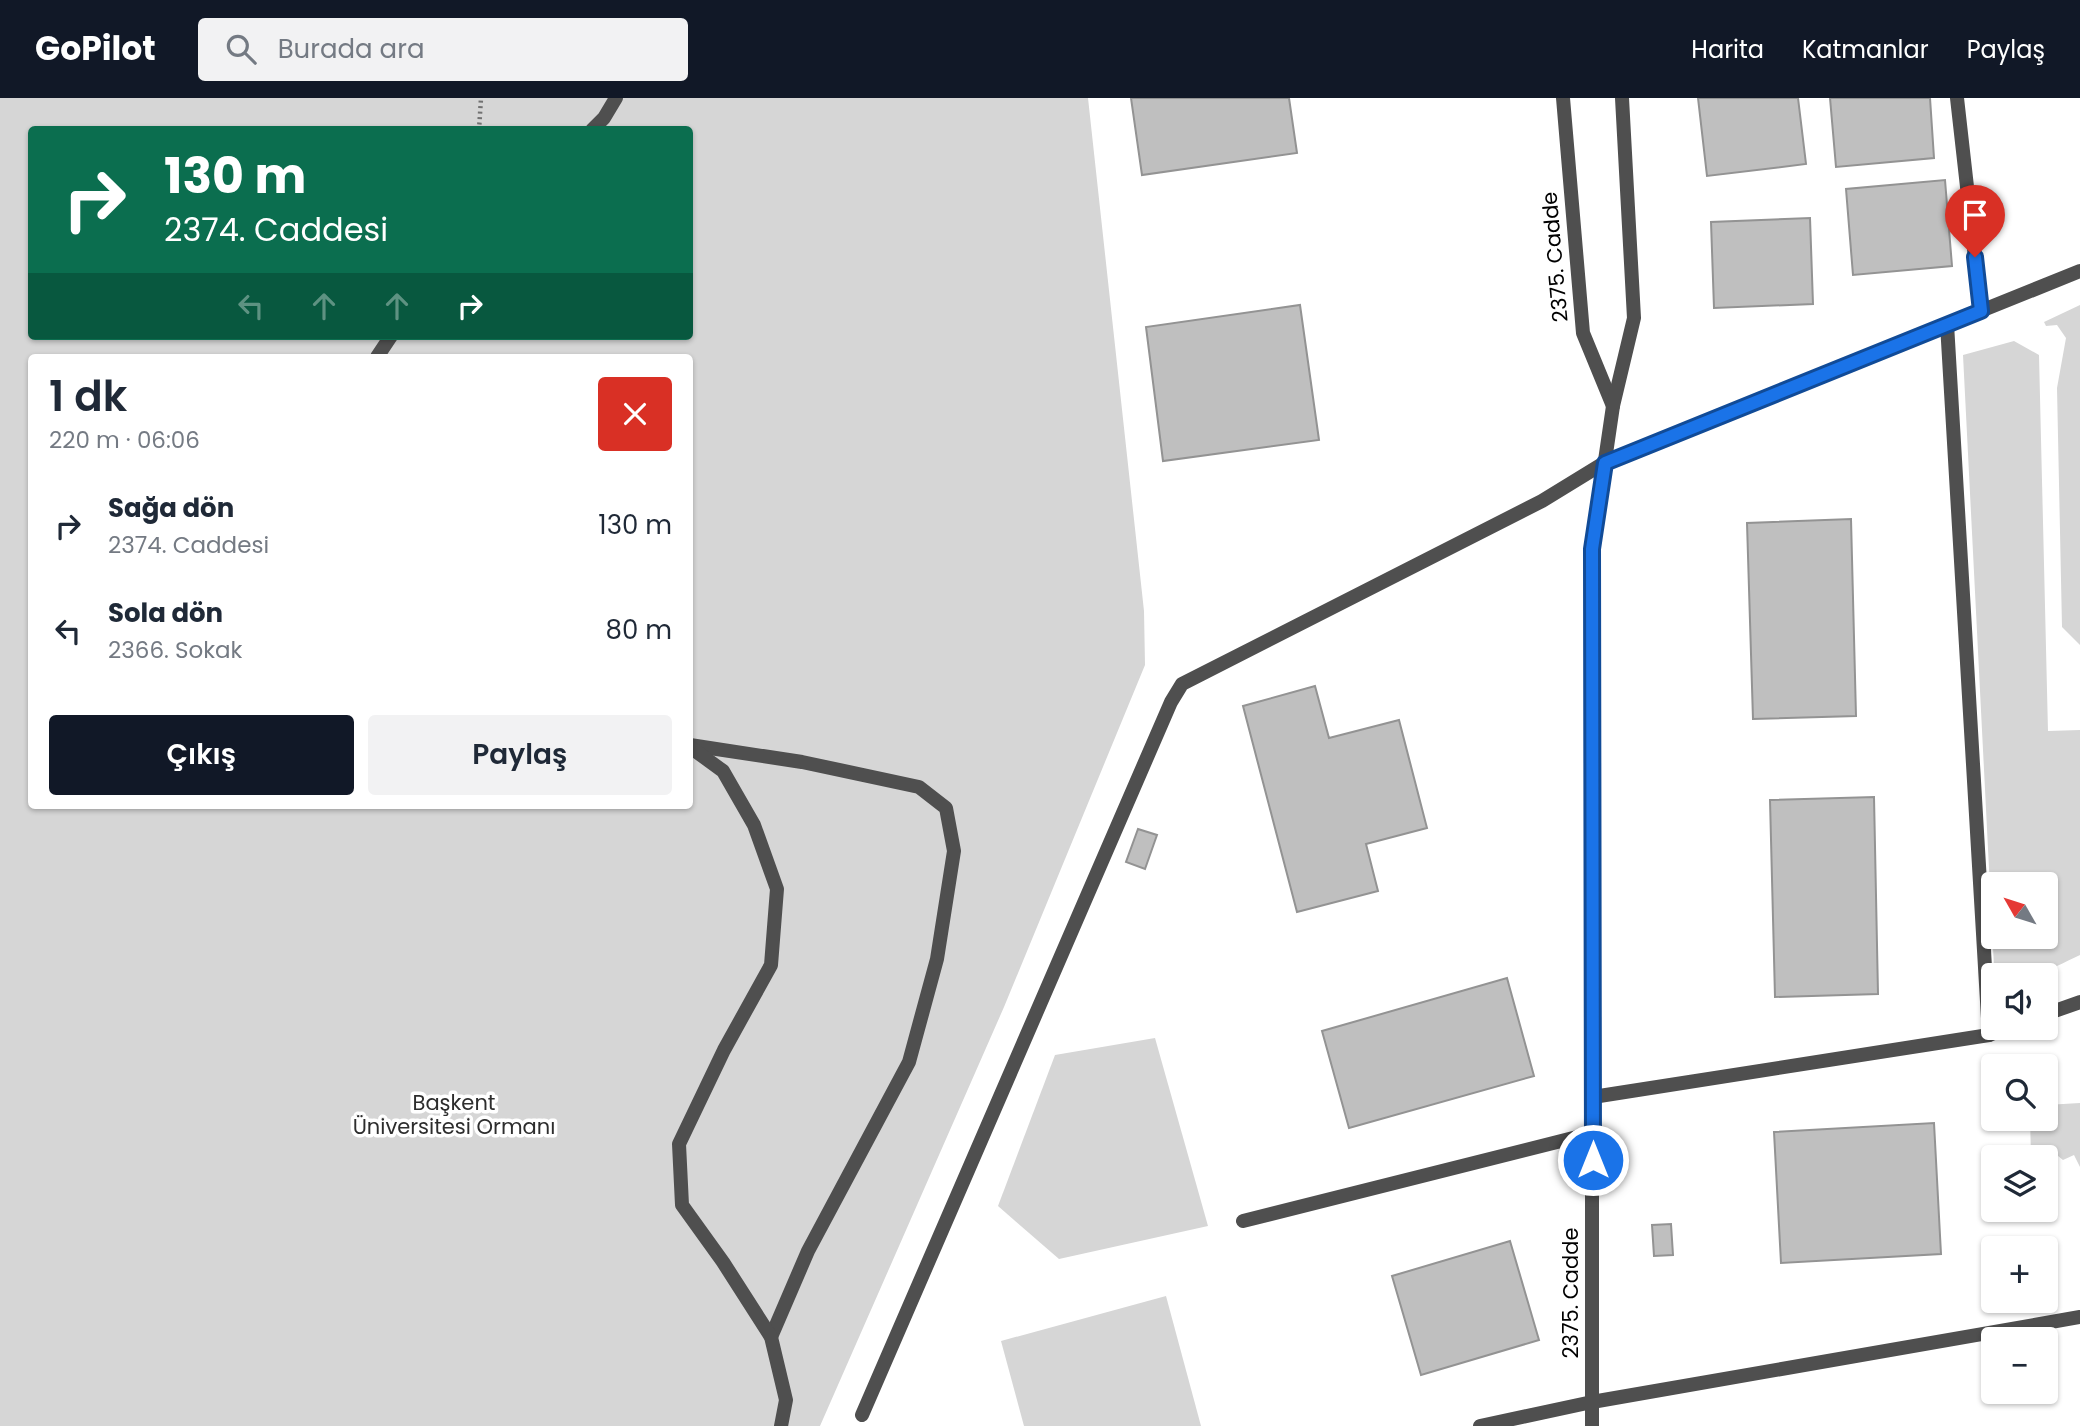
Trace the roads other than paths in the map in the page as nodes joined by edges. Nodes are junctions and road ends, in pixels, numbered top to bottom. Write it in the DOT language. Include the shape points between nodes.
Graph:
graph roads {
  1 [pos="617,98"];
  2 [pos="1563,98"];
  3 [pos="1622,98"];
  4 [pos="1957,98"];
  5 [pos="596,126"];
  6 [pos="2080,271"];
  7 [pos="1981,311"];
  8 [pos="1947,324"];
  9 [pos="1613,406"];
  10 [pos="1605,463"];
  11 [pos="693,746"];
  12 [pos="693,748"];
  13 [pos="1985,963"];
  14 [pos="2080,1002"];
  15 [pos="2058,1010"];
  16 [pos="1981,1036"];
  17 [pos="1593,1097"];
  18 [pos="1593,1133"];
  19 [pos="1243,1221"];
  20 [pos="2080,1317"];
  21 [pos="771,1337"];
  22 [pos="1592,1402"];
  23 [pos="862,1415"];
  24 [pos="781,1426"];
  25 [pos="1480,1426"];
  26 [pos="1592,1426"];
  1 -- 5 [label="street"];
  2 -- 9 [label="street, 2375. Cadde" via="1583,333"];
  3 -- 9 [label="street, 2375. Cadde" via="1634,318"];
  4 -- 7 [label="street"];
  6 -- 7 [label="street"];
  7 -- 8 [label="street"];
  8 -- 10 [label="street"];
  8 -- 13 [label="street"];
  9 -- 10 [label="street, 2375. Cadde"];
  10 -- 17 [label="street, 2375. Cadde" via="1592,549"];
  10 -- 23 [label="street" via="1542,501 1182,684"];
  11 -- 21 [label="street" via="802,762 919,787 946,808 954,851 937,959 909,1062 808,1251"];
  12 -- 21 [label="street" via="723,771 754,825 776,889 771,965 679,1144 682,1205"];
  14 -- 15 [label="street"];
  16 -- 17 [label="street"];
  17 -- 18 [label="street, 2375. Cadde"];
  18 -- 19 [label="street"];
  18 -- 22 [label="street, 2375. Cadde"];
  20 -- 22 [label="street"];
  21 -- 24 [label="street" via="786,1401"];
  22 -- 25 [label="street"];
  22 -- 26 [label="street, 2375. Cadde"];
}
